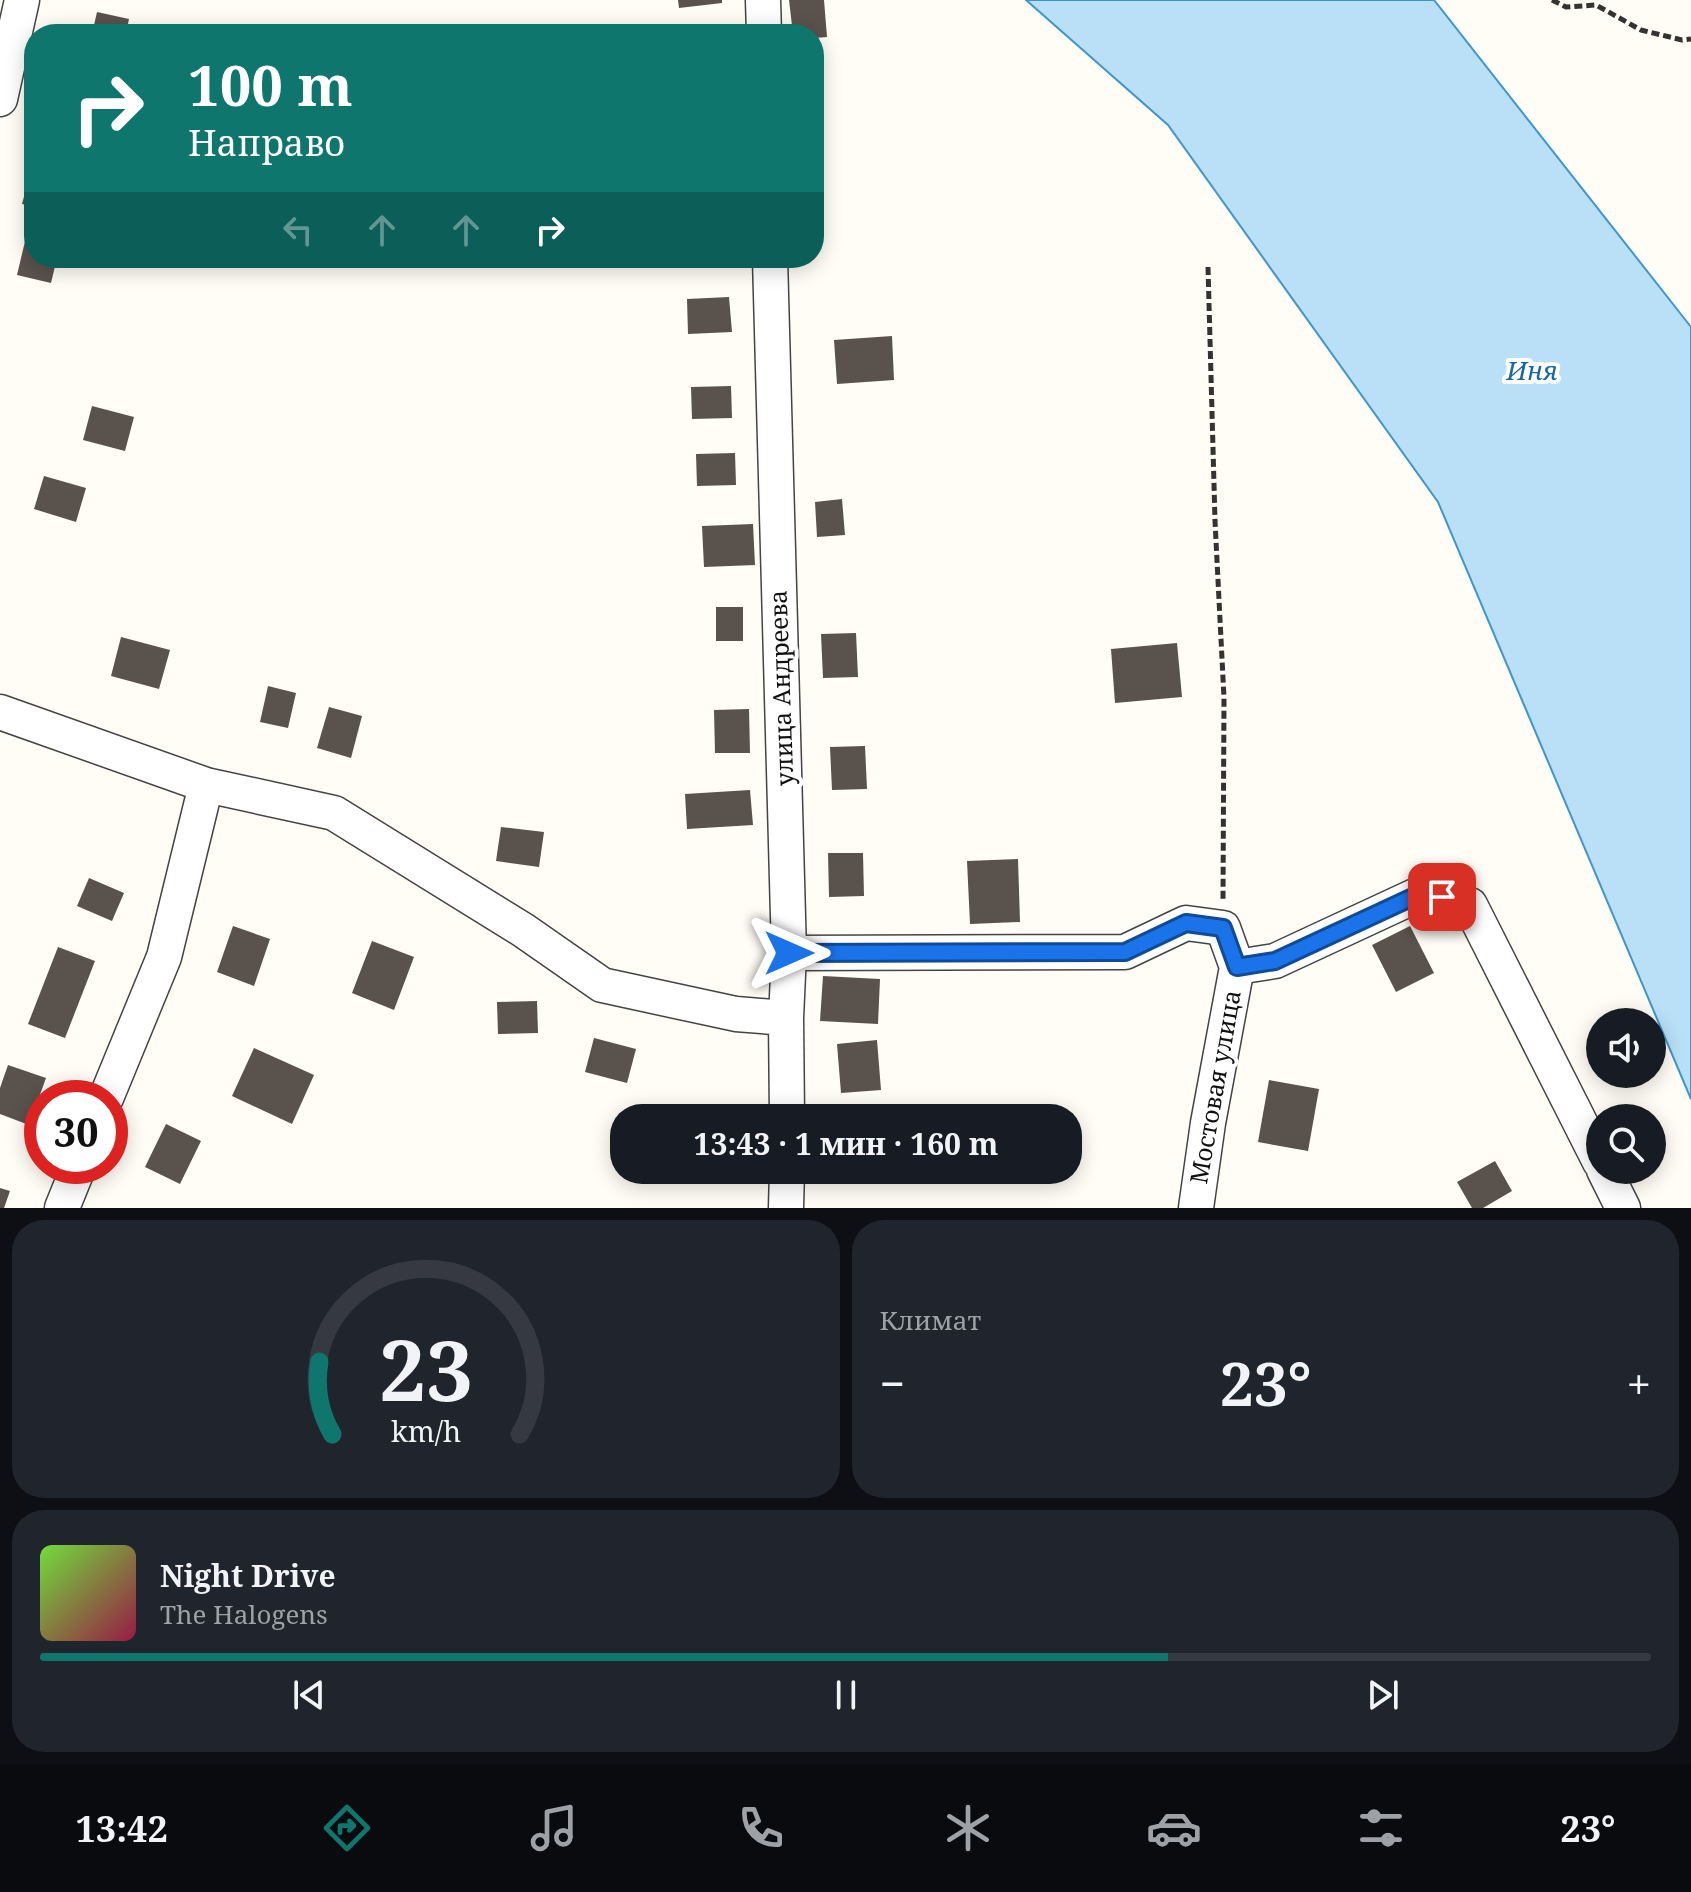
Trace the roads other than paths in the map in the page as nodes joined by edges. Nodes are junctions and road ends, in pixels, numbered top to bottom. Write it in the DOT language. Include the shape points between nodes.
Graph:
graph roads {
  1 [pos="22,0"];
  2 [pos="763,0"];
  3 [pos="764,24"];
  4 [pos="0,99"];
  5 [pos="770,268"];
  6 [pos="0,712"];
  7 [pos="206,785"];
  8 [pos="789,953"];
  9 [pos="1237,967"];
  10 [pos="786,1018"];
  11 [pos="113,1080"];
  12 [pos="787,1104"];
  13 [pos="1586,1134"];
  14 [pos="72,1184"];
  15 [pos="787,1184"];
  16 [pos="1611,1184"];
  17 [pos="62,1208"];
  18 [pos="786,1208"];
  19 [pos="1196,1208"];
  20 [pos="1623,1208"];
  1 -- 4 [label="street"];
  2 -- 3 [label="street"];
  5 -- 8 [label="street, улица Андреева"];
  6 -- 7 [label="street"];
  7 -- 10 [label="street" via="334,813 602,985 736,1014"];
  7 -- 11 [label="street" via="164,957"];
  8 -- 9 [label="street" via="1125,952 1186,923 1223,928"];
  8 -- 10 [label="street, улица Андреева"];
  9 -- 13 [label="street" via="1275,961 1415,896 1470,905"];
  9 -- 19 [label="street, Мостовая улица"];
  10 -- 12 [label="street, улица Андреева"];
  14 -- 17 [label="street"];
  15 -- 18 [label="street"];
  16 -- 20 [label="street"];
}
